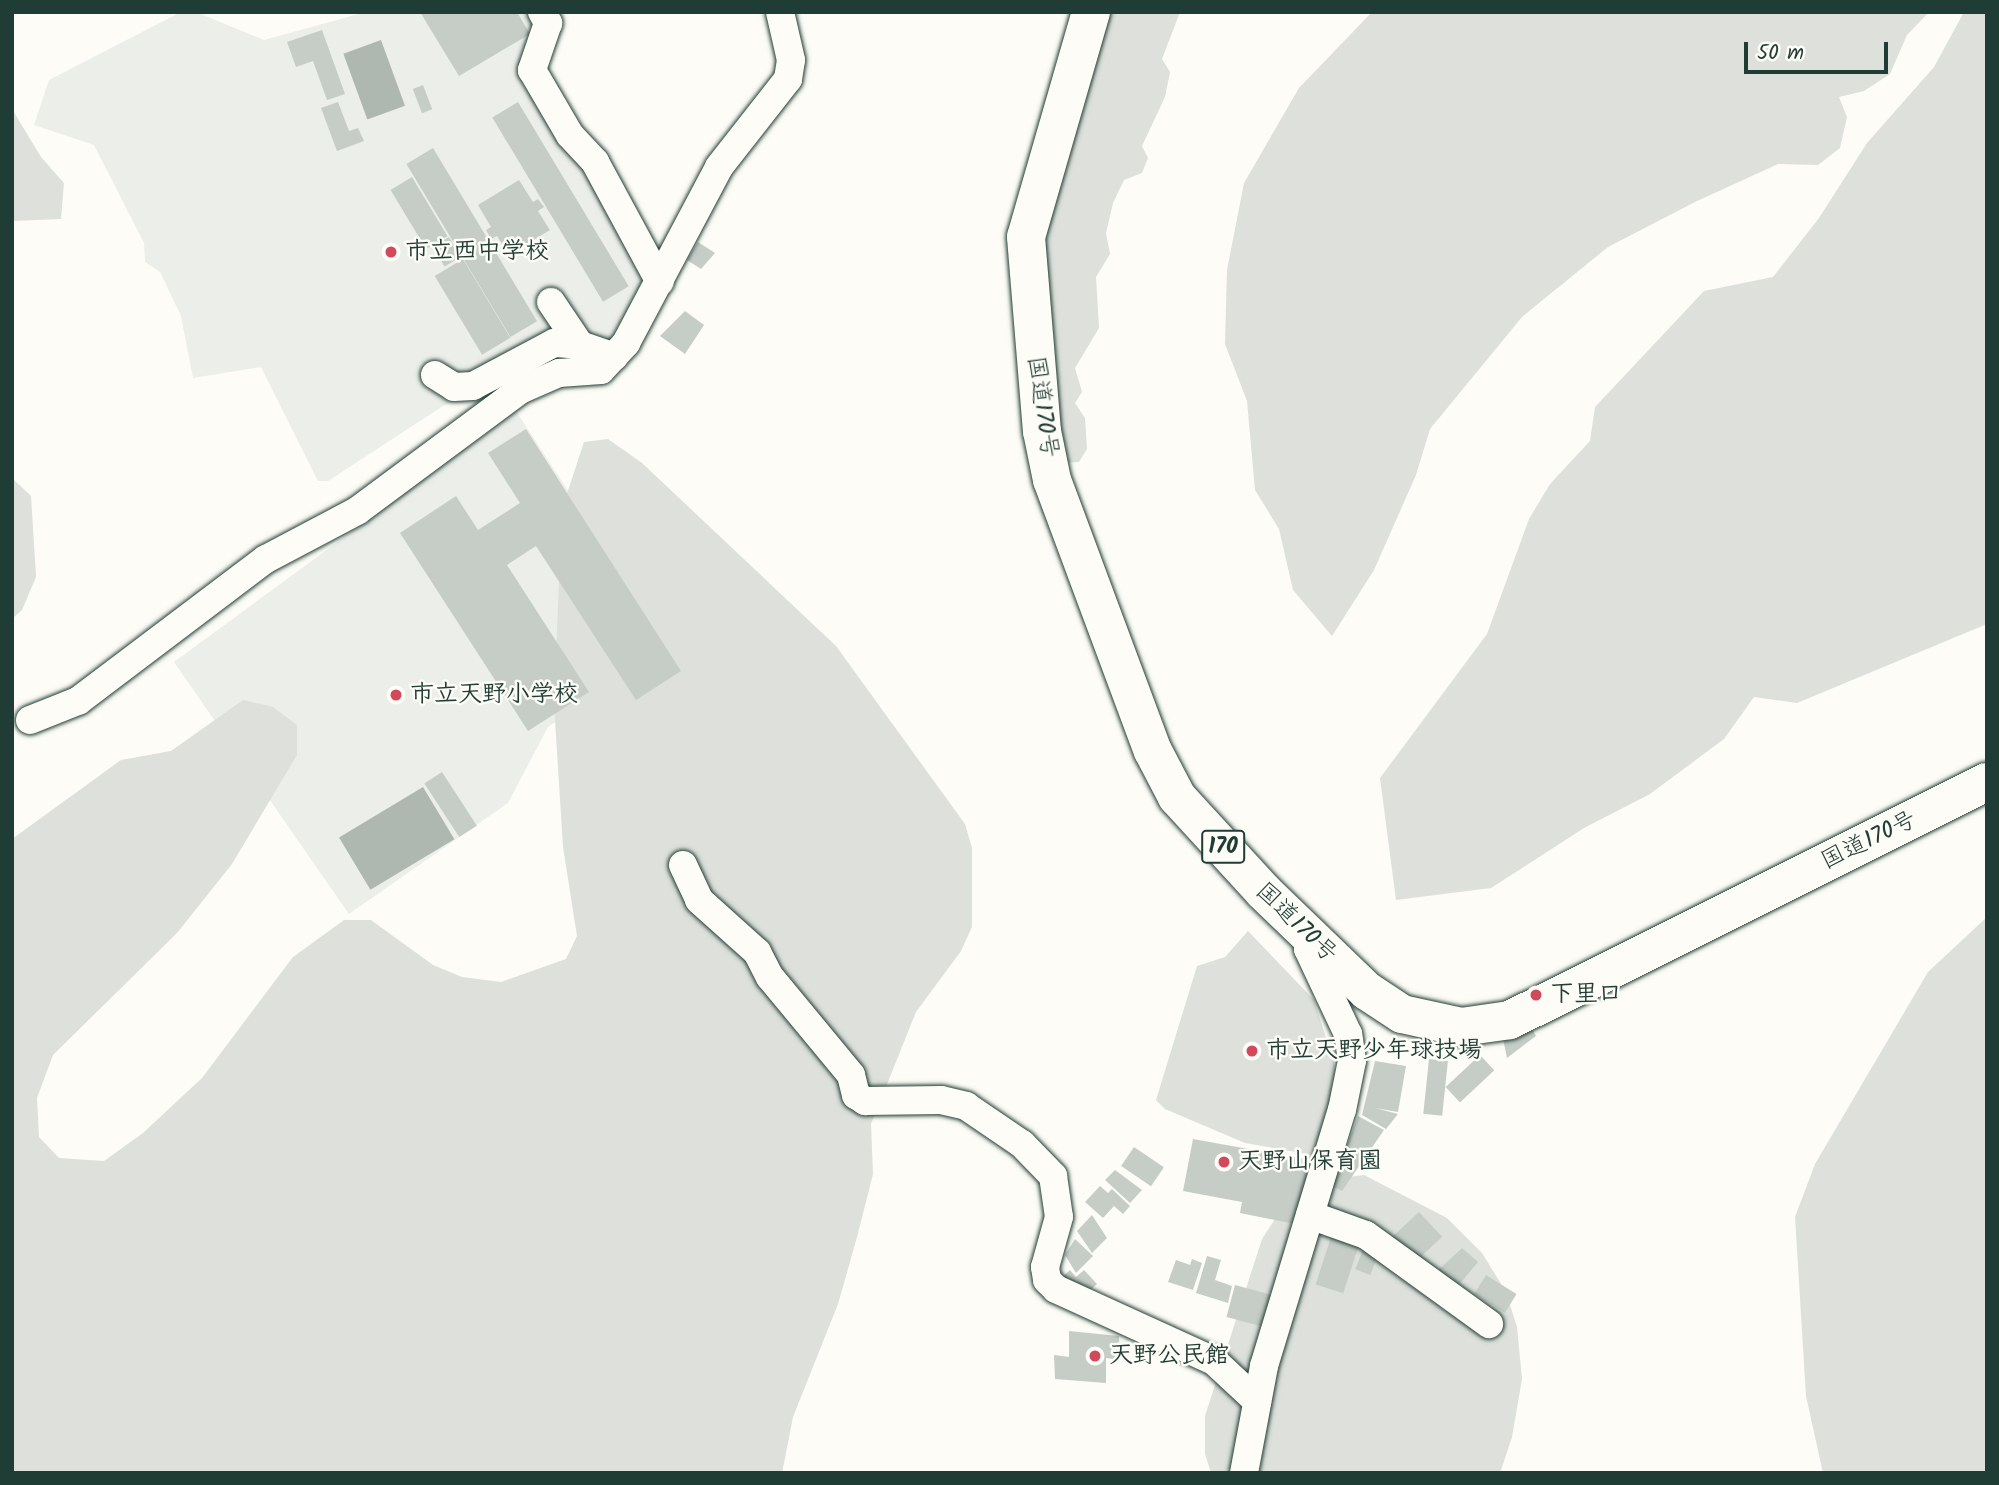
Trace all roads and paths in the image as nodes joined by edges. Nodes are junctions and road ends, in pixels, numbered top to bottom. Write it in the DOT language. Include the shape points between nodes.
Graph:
graph roads {
  1 [pos="542,12"];
  2 [pos="780,12"];
  3 [pos="1091,12"];
  4 [pos="660,282"];
  5 [pos="551,302"];
  6 [pos="580,345"];
  7 [pos="614,357"];
  8 [pos="435,374"];
  9 [pos="30,720"];
  10 [pos="1987,782"];
  11 [pos="683,865"];
  12 [pos="1311,937"];
  13 [pos="1310,1215"];
  14 [pos="1489,1324"];
  15 [pos="1257,1401"];
  16 [pos="1244,1473"];
  1 -- 4 [label="street" via="548,23 532,70 570,135 595,162"];
  2 -- 4 [label="street" via="791,60 788,79 719,167"];
  3 -- 12 [label="highway, 国道170号 / 170" via="1026,237 1042,431 1052,480 1153,751 1177,797"];
  4 -- 7 [label="street"];
  5 -- 6 [label="street"];
  6 -- 7 [label="street"];
  6 -- 8 [label="street" via="554,343 473,386 454,387"];
  7 -- 9 [label="street" via="601,370 558,373 520,390 357,512 266,559 78,701"];
  10 -- 12 [label="highway, 国道170号 / 170" via="1510,1020 1461,1027 1402,1014 1367,991"];
  11 -- 15 [label="street" via="699,900 757,952 770,977 851,1075 856,1095 864,1101 941,1100 966,1106 1023,1144 1052,1176 1059,1217 1045,1267 1047,1280 1056,1289 1214,1361"];
  12 -- 13 [label="street" via="1308,949 1348,1034 1352,1061"];
  13 -- 14 [label="street" via="1366,1235"];
  13 -- 15 [label="street"];
  15 -- 16 [label="street"];
}
